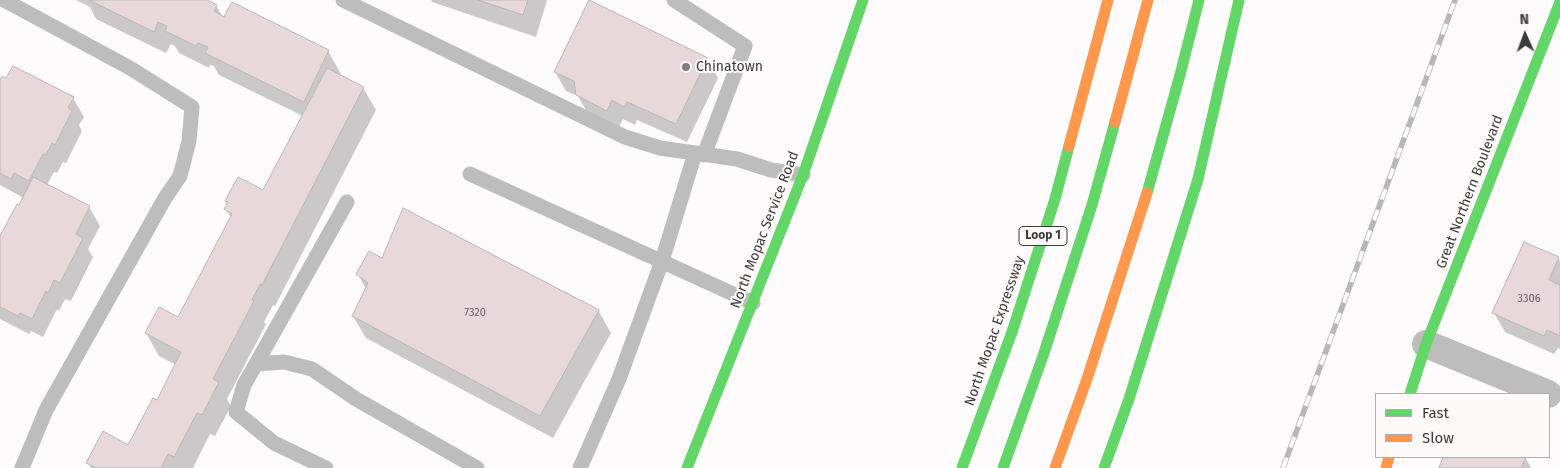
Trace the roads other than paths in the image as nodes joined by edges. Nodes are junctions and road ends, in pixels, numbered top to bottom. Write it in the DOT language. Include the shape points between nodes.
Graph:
graph roads {
  1 [pos="4,0"];
  2 [pos="343,0"];
  3 [pos="674,0"];
  4 [pos="862,0"];
  5 [pos="1108,0"];
  6 [pos="1148,0"];
  7 [pos="1198,0"];
  8 [pos="1239,0"];
  9 [pos="1560,2"];
  10 [pos="700,154"];
  11 [pos="470,174"];
  12 [pos="803,175"];
  13 [pos="347,202"];
  14 [pos="662,261"];
  15 [pos="753,303"];
  16 [pos="1426,344"];
  17 [pos="256,364"];
  18 [pos="1410,393"];
  19 [pos="1547,393"];
  20 [pos="22,468"];
  21 [pos="326,468"];
  22 [pos="477,468"];
  23 [pos="580,468"];
  24 [pos="687,468"];
  25 [pos="962,468"];
  26 [pos="1002,468"];
  27 [pos="1055,468"];
  28 [pos="1104,468"];
  1 -- 20 [label="lane" via="130,68 192,108 189,141 180,176 46,410"];
  2 -- 10 [label="lane" via="625,137 660,148"];
  3 -- 10 [label="lane" via="745,46"];
  4 -- 12 [label="main road, North Mopac Service Road"];
  5 -- 25 [label="main road, North Mopac Expressway / Loop 1" via="1055,199 1012,332"];
  6 -- 26 [label="main road" via="1092,205 1043,356"];
  7 -- 27 [label="main road" via="1140,217"];
  8 -- 28 [label="main road" via="1198,179"];
  9 -- 16 [label="main road, Great Northern Boulevard"];
  10 -- 12 [label="lane"];
  10 -- 14 [label="lane"];
  11 -- 14 [label="lane"];
  12 -- 15 [label="main road, North Mopac Service Road"];
  13 -- 17 [label="lane"];
  14 -- 15 [label="lane"];
  14 -- 23 [label="lane" via="619,379"];
  15 -- 24 [label="main road, North Mopac Service Road"];
  16 -- 18 [label="main road, Great Northern Boulevard"];
  16 -- 19 [label="street"];
  17 -- 21 [label="lane" via="244,385 236,412 274,443"];
  17 -- 22 [label="lane" via="284,362 312,369 356,399"];
}
